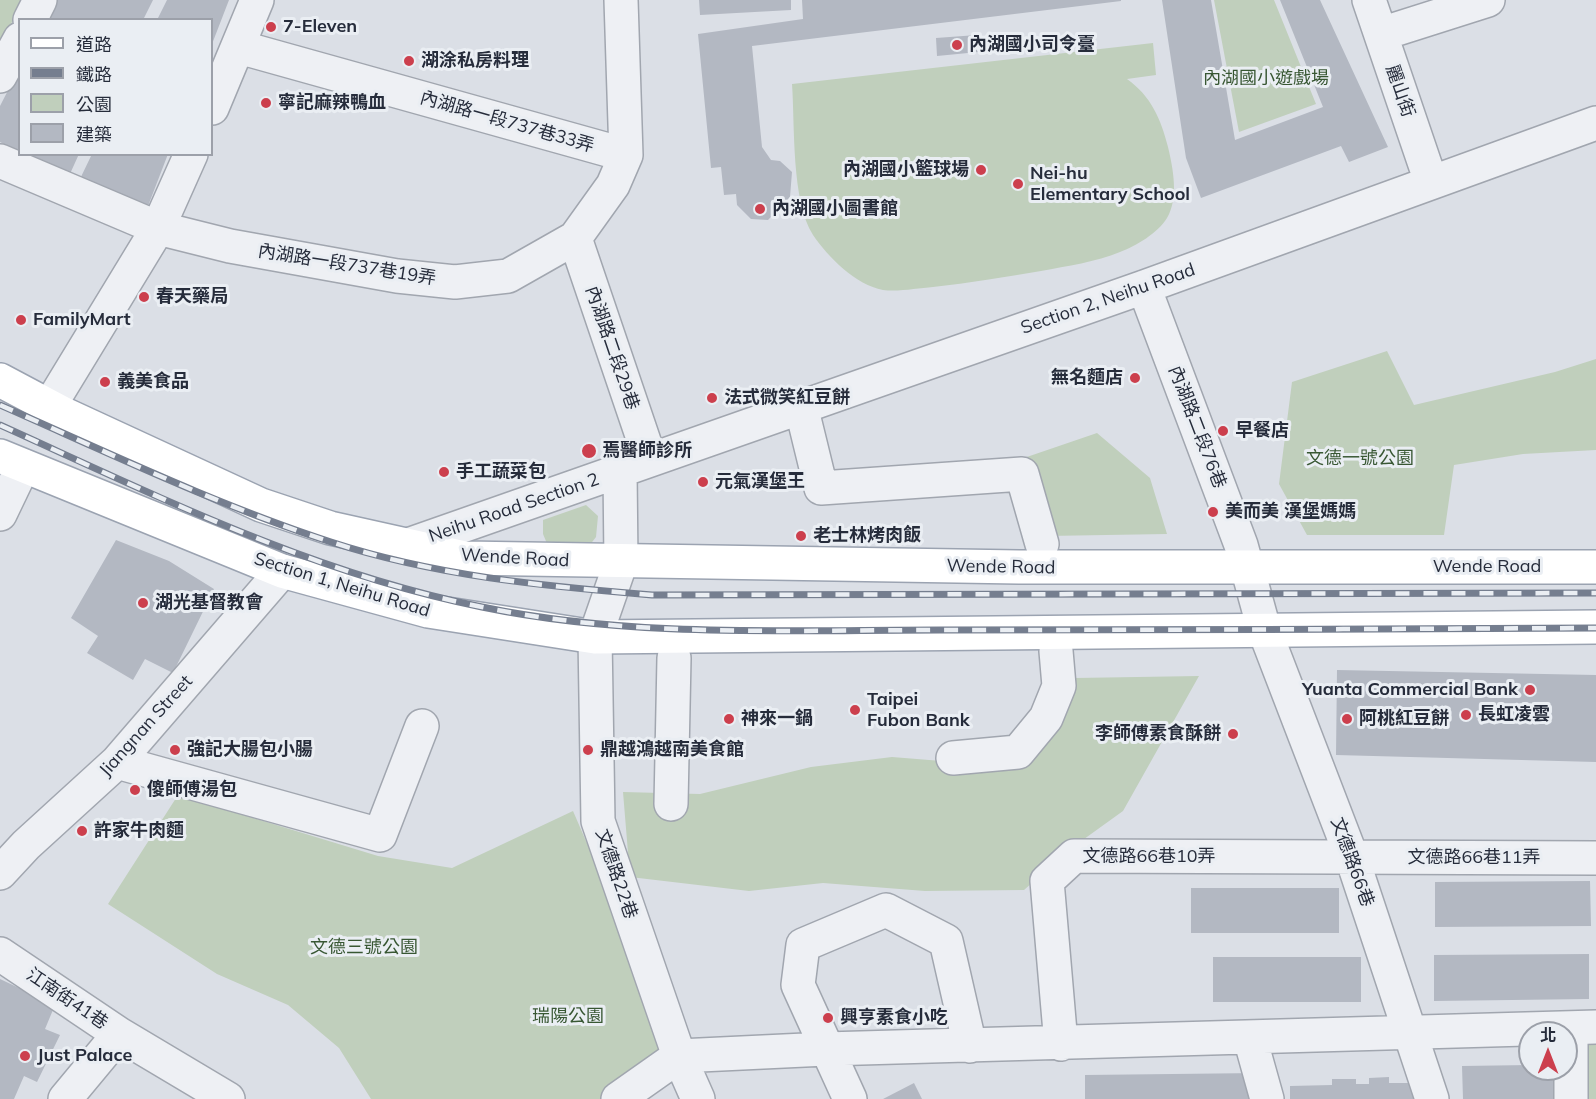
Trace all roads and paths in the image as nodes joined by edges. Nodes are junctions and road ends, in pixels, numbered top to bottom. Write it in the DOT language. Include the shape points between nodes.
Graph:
graph roads {
  1 [pos="40,0"];
  2 [pos="257,0"];
  3 [pos="1369,0"];
  4 [pos="1488,0"];
  5 [pos="614,2"];
  6 [pos="31,18"];
  7 [pos="1381,34"];
  8 [pos="18,43"];
  9 [pos="239,47"];
  10 [pos="0,76"];
  11 [pos="213,106"];
  12 [pos="1596,123"];
  13 [pos="626,155"];
  14 [pos="190,156"];
  15 [pos="0,161"];
  16 [pos="1431,182"];
  17 [pos="158,228"];
  18 [pos="575,238"];
  19 [pos="1144,287"];
  20 [pos="0,380"];
  21 [pos="801,406"];
  22 [pos="50,407"];
  23 [pos="650,459"];
  24 [pos="12,461"];
  25 [pos="620,471"];
  26 [pos="0,514"];
  27 [pos="1042,544"];
  28 [pos="408,545"];
  29 [pos="621,562"];
  30 [pos="1596,567"];
  31 [pos="1248,568"];
  32 [pos="282,571"];
  33 [pos="1596,627"];
  34 [pos="1264,628"];
  35 [pos="595,637"];
  36 [pos="1056,651"];
  37 [pos="674,658"];
  38 [pos="422,726"];
  39 [pos="953,758"];
  40 [pos="117,762"];
  41 [pos="671,804"];
  42 [pos="13,838"];
  43 [pos="1352,858"];
  44 [pos="1596,858"];
  45 [pos="0,873"];
  46 [pos="0,954"];
  47 [pos="1583,1027"];
  48 [pos="1410,1033"];
  49 [pos="119,1034"];
  50 [pos="1250,1038"];
  51 [pos="1061,1044"];
  52 [pos="970,1046"];
  53 [pos="826,1049"];
  54 [pos="679,1056"];
  55 [pos="65,1099"];
  56 [pos="228,1099"];
  57 [pos="618,1099"];
  58 [pos="698,1099"];
  59 [pos="850,1099"];
  60 [pos="1267,1099"];
  61 [pos="1432,1099"];
  62 [pos="1571,1099"];
  1 -- 6 [label="street"];
  2 -- 9 [label="street"];
  3 -- 7 [label="street, 麗山街"];
  4 -- 7 [label="street"];
  5 -- 13 [label="street"];
  7 -- 16 [label="street, 麗山街"];
  8 -- 10 [label="street"];
  9 -- 11 [label="street"];
  9 -- 13 [label="street, 內湖路一段737巷33弄"];
  12 -- 16 [label="street, Section 2, Neihu Road"];
  13 -- 18 [label="street, 內湖路一段737巷19弄" via="613,185"];
  14 -- 17 [label="street"];
  15 -- 17 [label="street, 內湖路一段737巷19弄"];
  16 -- 19 [label="street, Section 2, Neihu Road"];
  17 -- 18 [label="street, 內湖路一段737巷19弄" via="230,246 456,282 508,276"];
  17 -- 22 [label="street"];
  18 -- 23 [label="street, 內湖路二段29巷"];
  19 -- 21 [label="street, Section 2, Neihu Road"];
  19 -- 31 [label="street, 內湖路二段76巷"];
  20 -- 22 [label="main road"];
  21 -- 23 [label="street, Section 2, Neihu Road"];
  21 -- 27 [label="street" via="821,488 1022,474"];
  22 -- 28 [label="main road" via="261,505 330,528"];
  23 -- 25 [label="street, Section 2, Neihu Road"];
  24 -- 26 [label="street"];
  24 -- 32 [label="main road, Section 1, Neihu Road"];
  25 -- 28 [label="street, Neihu Road Section 2"];
  25 -- 29 [label="street"];
  28 -- 29 [label="main road, Wende Road" via="465,558"];
  29 -- 31 [label="main road, Wende Road"];
  29 -- 35 [label="street"];
  30 -- 31 [label="main road, Wende Road"];
  31 -- 34 [label="street, 內湖路二段76巷"];
  32 -- 35 [label="main road, Section 1, Neihu Road" via="428,612"];
  32 -- 40 [label="street, Jiangnan Street"];
  33 -- 34 [label="main road"];
  34 -- 35 [label="main road"];
  34 -- 43 [label="street, 文德路66巷"];
  35 -- 54 [label="street, 文德路22巷" via="598,821"];
  36 -- 39 [label="street" via="1059,686 1046,718 1018,752"];
  37 -- 41 [label="street"];
  38 -- 40 [label="street" via="380,835"];
  40 -- 42 [label="street, Jiangnan Street"];
  42 -- 45 [label="street, Jiangnan Street"];
  43 -- 44 [label="street, 文德路66巷11弄"];
  43 -- 48 [label="street, 文德路66巷"];
  43 -- 51 [label="street, 文德路66巷10弄" via="1074,856 1047,881"];
  46 -- 49 [label="street, 江南街41巷"];
  47 -- 48 [label="street"];
  47 -- 62 [label="street"];
  48 -- 50 [label="street"];
  48 -- 61 [label="street, 文德路66巷"];
  49 -- 55 [label="street"];
  49 -- 56 [label="street, 江南街41巷"];
  50 -- 51 [label="street"];
  50 -- 60 [label="street"];
  51 -- 52 [label="street"];
  52 -- 53 [label="street"];
  52 -- 53 [label="street" via="946,941 886,910 803,945 798,985"];
  53 -- 54 [label="street"];
  53 -- 59 [label="street"];
  54 -- 57 [label="street"];
  54 -- 58 [label="street, 文德路22巷"];
}
